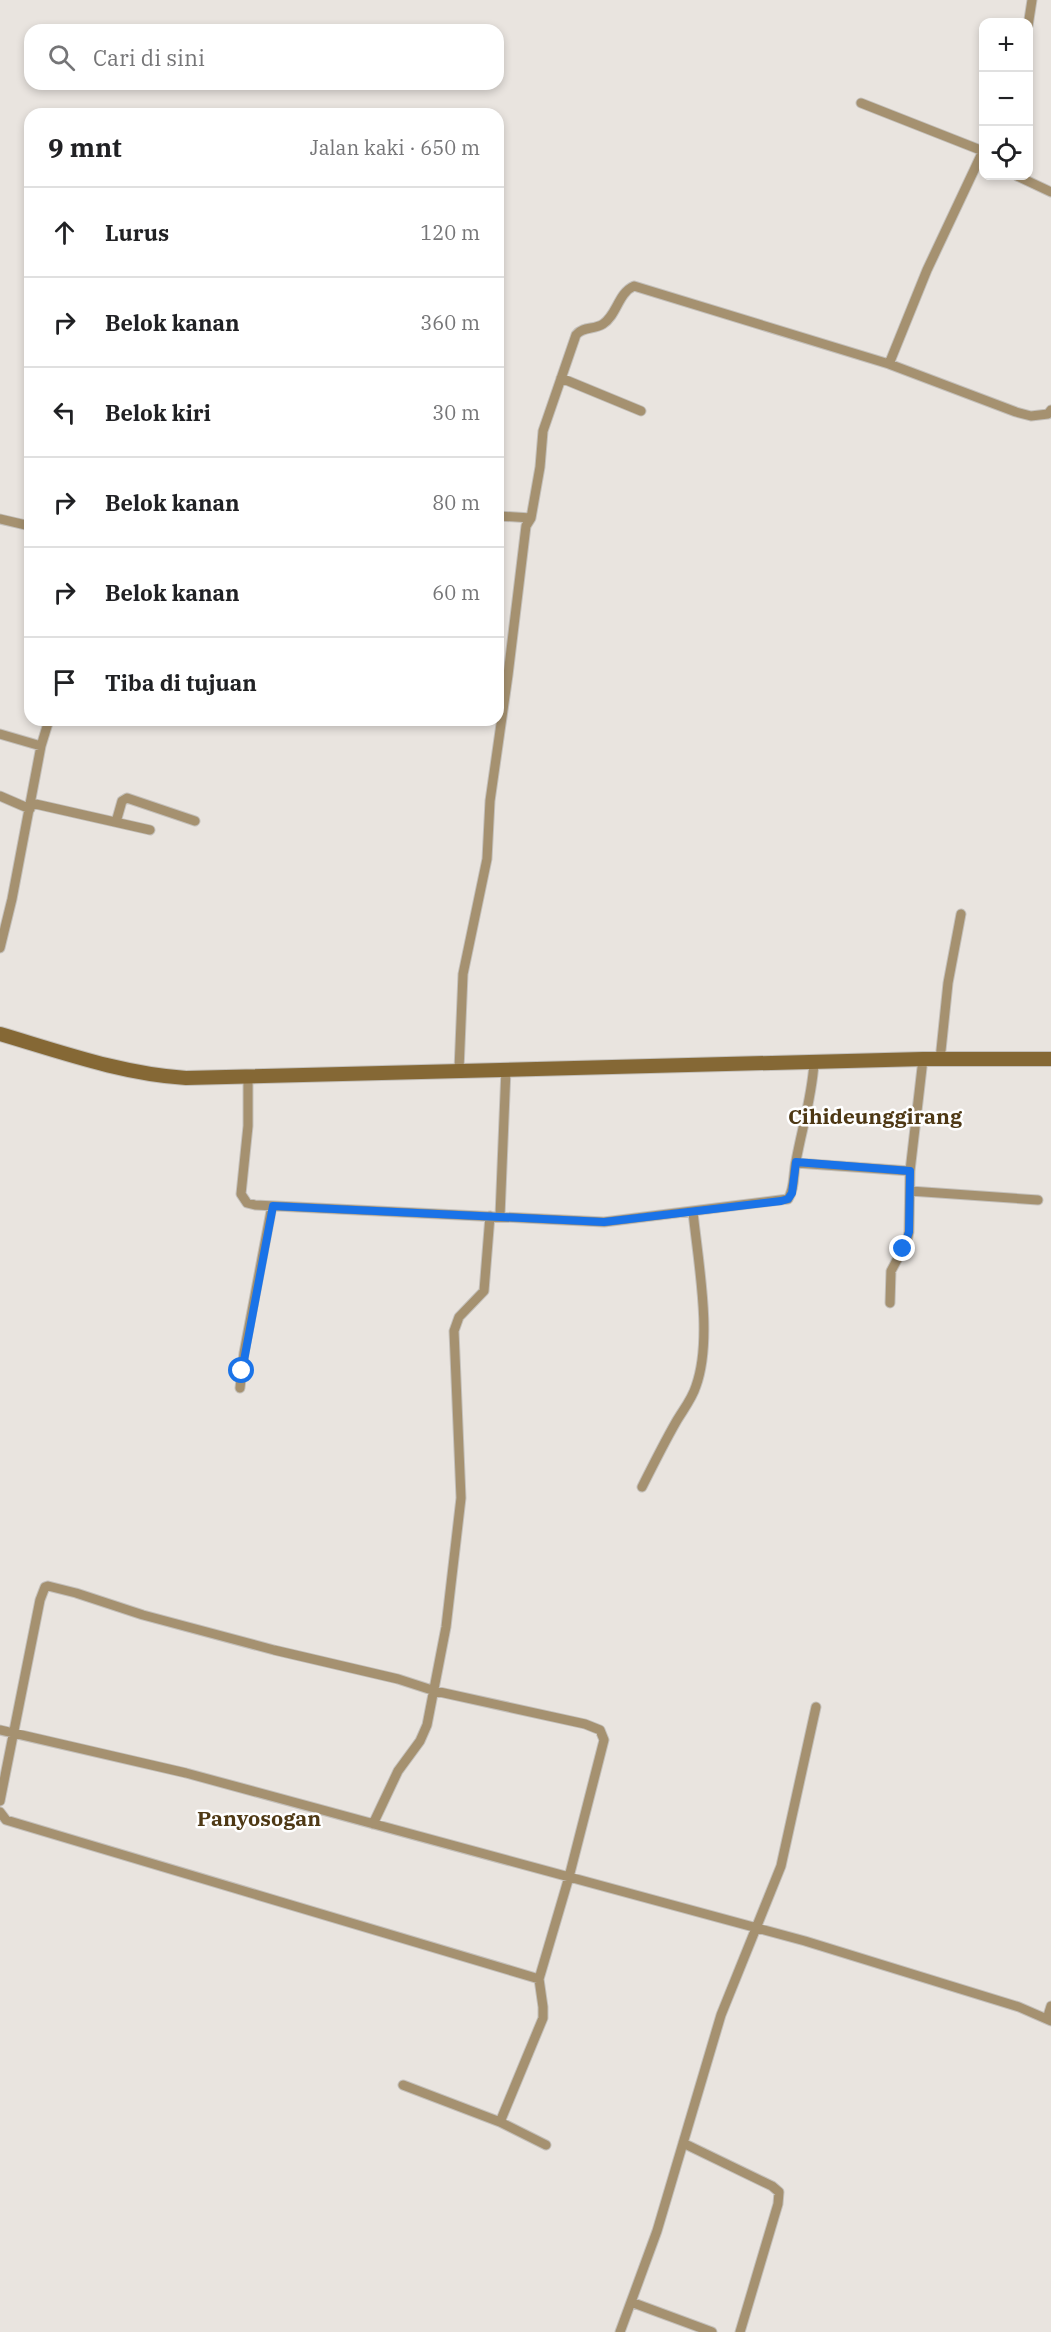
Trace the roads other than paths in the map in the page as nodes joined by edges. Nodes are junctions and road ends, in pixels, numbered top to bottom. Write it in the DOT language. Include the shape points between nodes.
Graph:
graph roads {
  1 [pos="1032,0"];
  2 [pos="1030,18"];
  3 [pos="861,103"];
  4 [pos="979,153"];
  5 [pos="979,160"];
  6 [pos="1026,180"];
  7 [pos="1051,192"];
  8 [pos="889,364"];
  9 [pos="561,378"];
  10 [pos="1051,410"];
  11 [pos="641,411"];
  12 [pos="504,516"];
  13 [pos="531,518"];
  14 [pos="0,519"];
  15 [pos="24,525"];
  16 [pos="504,700"];
  17 [pos="47,726"];
  18 [pos="500,726"];
  19 [pos="0,734"];
  20 [pos="41,746"];
  21 [pos="0,796"];
  22 [pos="30,806"];
  23 [pos="195,821"];
  24 [pos="116,822"];
  25 [pos="150,830"];
  26 [pos="961,914"];
  27 [pos="0,948"];
  28 [pos="0,1034"];
  29 [pos="923,1059"];
  30 [pos="1051,1059"];
  31 [pos="940,1060"];
  32 [pos="814,1063"];
  33 [pos="506,1069"];
  34 [pos="459,1070"];
  35 [pos="248,1077"];
  36 [pos="796,1162"];
  37 [pos="910,1171"];
  38 [pos="910,1191"];
  39 [pos="1038,1200"];
  40 [pos="273,1206"];
  41 [pos="693,1212"];
  42 [pos="495,1216"];
  43 [pos="890,1303"];
  44 [pos="240,1388"];
  45 [pos="642,1487"];
  46 [pos="435,1691"];
  47 [pos="816,1707"];
  48 [pos="0,1730"];
  49 [pos="12,1732"];
  50 [pos="0,1801"];
  51 [pos="0,1812"];
  52 [pos="373,1824"];
  53 [pos="569,1876"];
  54 [pos="755,1928"];
  55 [pos="539,1979"];
  56 [pos="1051,2006"];
  57 [pos="1049,2020"];
  58 [pos="403,2085"];
  59 [pos="500,2122"];
  60 [pos="683,2143"];
  61 [pos="546,2145"];
  62 [pos="631,2302"];
  63 [pos="620,2332"];
  64 [pos="712,2332"];
  65 [pos="740,2332"];
  1 -- 2 [label="street"];
  3 -- 4 [label="street"];
  5 -- 8 [label="street" via="927,270"];
  6 -- 7 [label="street"];
  8 -- 9 [label="street" via="634,286 605,323 579,331"];
  8 -- 10 [label="street" via="1016,412 1031,416"];
  9 -- 11 [label="street"];
  9 -- 13 [label="street" via="543,431"];
  12 -- 13 [label="street"];
  13 -- 16 [label="street" via="526,526"];
  14 -- 15 [label="street"];
  17 -- 20 [label="street"];
  18 -- 34 [label="street" via="487,858 463,974"];
  19 -- 20 [label="street"];
  20 -- 22 [label="street"];
  21 -- 22 [label="street"];
  22 -- 24 [label="street"];
  22 -- 27 [label="street"];
  23 -- 24 [label="street" via="127,798 122,801"];
  24 -- 25 [label="street"];
  26 -- 31 [label="street" via="948,983"];
  28 -- 35 [label="main road" via="141,1074"];
  29 -- 31 [label="main road"];
  29 -- 32 [label="main road"];
  29 -- 37 [label="street"];
  30 -- 31 [label="main road"];
  32 -- 33 [label="main road"];
  32 -- 36 [label="street"];
  33 -- 34 [label="main road"];
  33 -- 42 [label="street"];
  34 -- 35 [label="main road"];
  35 -- 40 [label="street" via="241,1194 247,1203"];
  36 -- 37 [label="street"];
  36 -- 41 [label="street" via="788,1199"];
  37 -- 38 [label="street"];
  38 -- 39 [label="street"];
  38 -- 43 [label="street" via="909,1232 891,1270"];
  40 -- 42 [label="street"];
  40 -- 44 [label="street"];
  41 -- 42 [label="street" via="604,1222"];
  41 -- 45 [label="street" via="703,1320 700,1369 690,1399"];
  42 -- 46 [label="street" via="485,1286 459,1317 454,1331 461,1498"];
  46 -- 49 [label="street" via="143,1615 48,1586 40,1600"];
  46 -- 52 [label="street" via="420,1741 398,1771"];
  46 -- 53 [label="street" via="600,1730 604,1740"];
  47 -- 54 [label="street" via="781,1866"];
  48 -- 49 [label="street"];
  49 -- 50 [label="street"];
  49 -- 52 [label="street" via="186,1773"];
  51 -- 55 [label="street" via="6,1820"];
  52 -- 53 [label="street"];
  53 -- 54 [label="street"];
  53 -- 55 [label="street"];
  54 -- 57 [label="street" via="1008,2004"];
  54 -- 60 [label="street" via="721,2015"];
  55 -- 59 [label="street" via="543,2018"];
  56 -- 57 [label="street"];
  58 -- 59 [label="street"];
  59 -- 61 [label="street"];
  60 -- 62 [label="street"];
  60 -- 65 [label="street" via="779,2192"];
  62 -- 63 [label="street"];
  62 -- 64 [label="street"];
}
